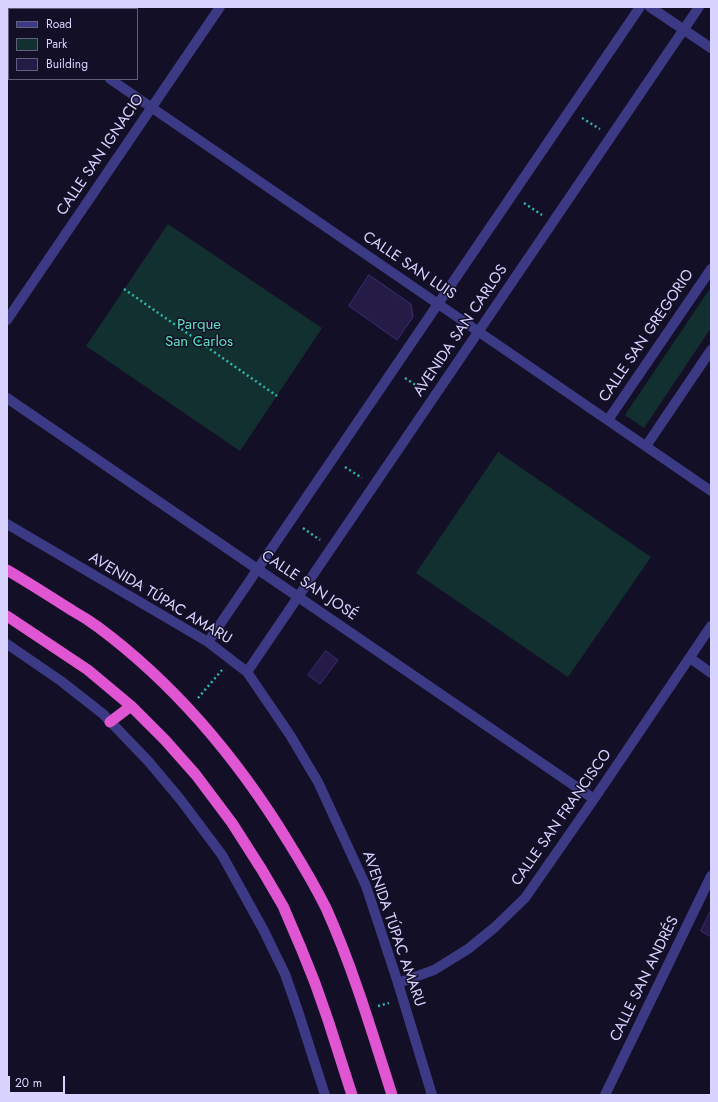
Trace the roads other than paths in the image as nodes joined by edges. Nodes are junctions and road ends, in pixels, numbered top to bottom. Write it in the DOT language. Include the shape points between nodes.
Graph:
graph roads {
  1 [pos="220,7"];
  2 [pos="640,7"];
  3 [pos="650,7"];
  4 [pos="699,7"];
  5 [pos="684,30"];
  6 [pos="711,48"];
  7 [pos="111,80"];
  8 [pos="152,108"];
  9 [pos="711,269"];
  10 [pos="438,304"];
  11 [pos="7,320"];
  12 [pos="478,332"];
  13 [pos="711,350"];
  14 [pos="7,398"];
  15 [pos="608,420"];
  16 [pos="646,446"];
  17 [pos="711,491"];
  18 [pos="7,524"];
  19 [pos="7,570"];
  20 [pos="257,570"];
  21 [pos="298,597"];
  22 [pos="7,616"];
  23 [pos="711,626"];
  24 [pos="208,642"];
  25 [pos="7,644"];
  26 [pos="690,658"];
  27 [pos="247,672"];
  28 [pos="711,673"];
  29 [pos="131,706"];
  30 [pos="110,722"];
  31 [pos="594,799"];
  32 [pos="711,876"];
  33 [pos="398,983"];
  34 [pos="325,1095"];
  35 [pos="352,1095"];
  36 [pos="392,1095"];
  37 [pos="432,1095"];
  38 [pos="605,1095"];
  1 -- 8 [label="street, CALLE SAN IGNACIO"];
  2 -- 10 [label="street"];
  3 -- 5 [label="street"];
  4 -- 5 [label="street, AVENIDA SAN CARLOS"];
  5 -- 6 [label="street"];
  5 -- 12 [label="street, AVENIDA SAN CARLOS"];
  7 -- 8 [label="street, CALLE SAN LUIS"];
  8 -- 10 [label="street, CALLE SAN LUIS"];
  8 -- 11 [label="street, CALLE SAN IGNACIO"];
  9 -- 15 [label="street, CALLE SAN GREGORIO"];
  10 -- 12 [label="street, CALLE SAN LUIS"];
  10 -- 20 [label="street"];
  12 -- 15 [label="street, CALLE SAN LUIS"];
  12 -- 21 [label="street, AVENIDA SAN CARLOS"];
  13 -- 16 [label="street"];
  14 -- 20 [label="street, CALLE SAN JOSÉ"];
  15 -- 16 [label="street, CALLE SAN LUIS"];
  16 -- 17 [label="street, CALLE SAN LUIS"];
  18 -- 24 [label="street, AVENIDA TÚPAC AMARU"];
  19 -- 36 [label="highway" via="98,627 138,660 204,725 232,759 272,815 325,907 355,981"];
  20 -- 21 [label="street, CALLE SAN JOSÉ"];
  20 -- 24 [label="street"];
  21 -- 27 [label="street, AVENIDA SAN CARLOS"];
  21 -- 31 [label="street, CALLE SAN JOSÉ"];
  22 -- 29 [label="highway" via="88,670"];
  23 -- 26 [label="street, CALLE SAN FRANCISCO"];
  24 -- 27 [label="street, AVENIDA TÚPAC AMARU"];
  25 -- 30 [label="street" via="61,681"];
  26 -- 28 [label="street"];
  26 -- 31 [label="street, CALLE SAN FRANCISCO"];
  27 -- 33 [label="street, AVENIDA TÚPAC AMARU" via="318,782 366,886"];
  29 -- 30 [label="highway"];
  29 -- 35 [label="highway" via="196,775 232,823 283,906 315,983"];
  30 -- 34 [label="street" via="149,762 222,855 285,974"];
  31 -- 33 [label="street, CALLE SAN FRANCISCO" via="525,898 494,928 468,950 434,970"];
  32 -- 38 [label="street, CALLE SAN ANDRÉS"];
  33 -- 37 [label="street, AVENIDA TÚPAC AMARU"];
}
